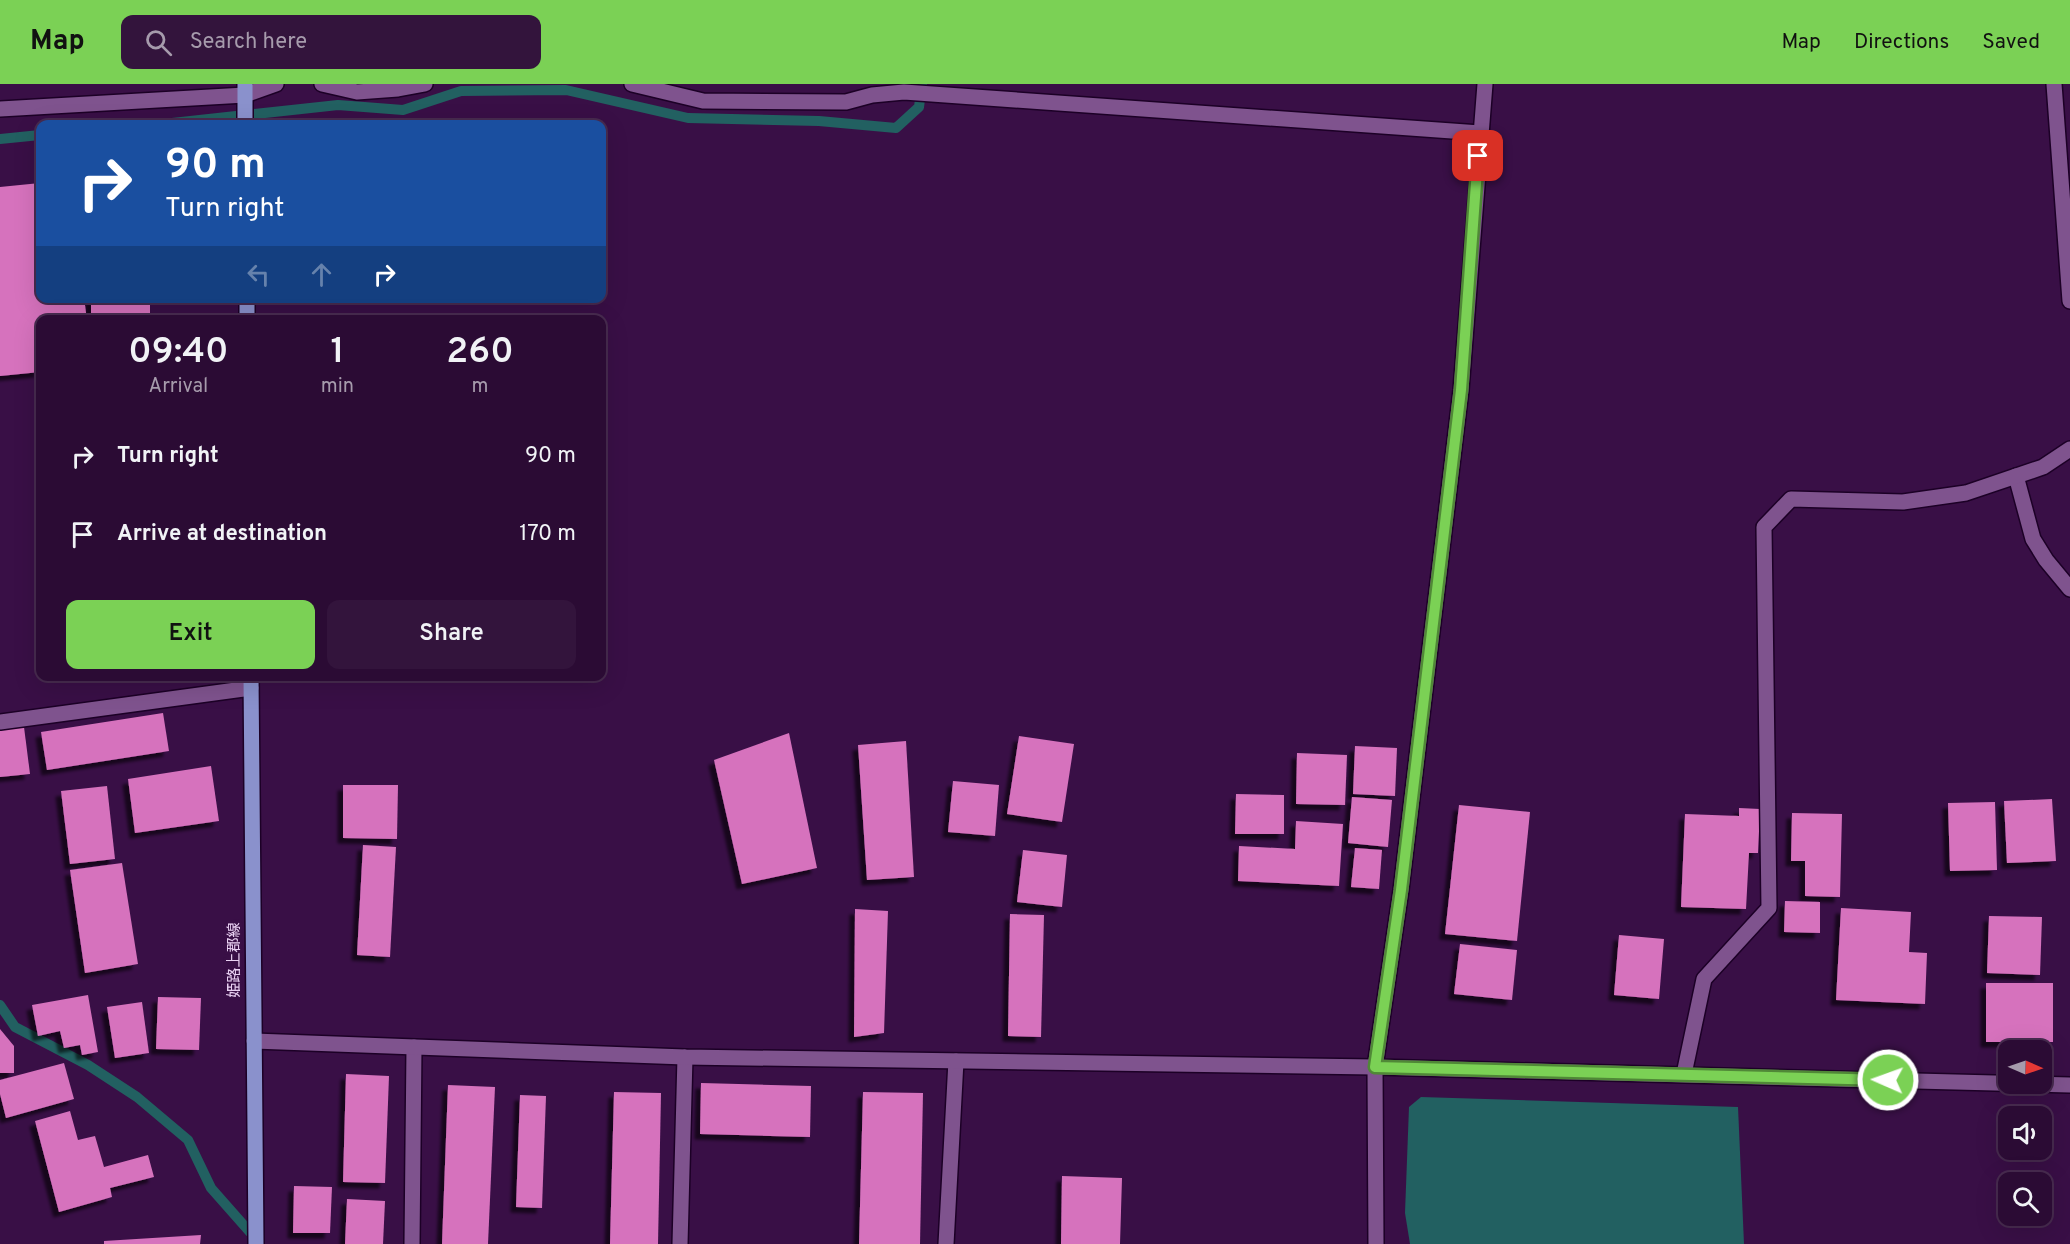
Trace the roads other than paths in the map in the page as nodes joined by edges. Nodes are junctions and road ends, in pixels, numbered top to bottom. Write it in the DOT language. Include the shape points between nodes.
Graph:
graph roads {
  1 [pos="276,84"];
  2 [pos="322,84"];
  3 [pos="425,84"];
  4 [pos="632,84"];
  5 [pos="1485,84"];
  6 [pos="2054,84"];
  7 [pos="904,88"];
  8 [pos="245,90"];
  9 [pos="0,108"];
  10 [pos="245,120"];
  11 [pos="1480,133"];
  12 [pos="2070,301"];
  13 [pos="2070,449"];
  14 [pos="2016,476"];
  15 [pos="2070,589"];
  16 [pos="251,682"];
  17 [pos="0,722"];
  18 [pos="254,1041"];
  19 [pos="414,1047"];
  20 [pos="685,1057"];
  21 [pos="956,1061"];
  22 [pos="1375,1067"];
  23 [pos="1684,1074"];
  24 [pos="2070,1085"];
  25 [pos="256,1244"];
  26 [pos="412,1244"];
  27 [pos="680,1244"];
  28 [pos="946,1244"];
  29 [pos="1376,1244"];
  1 -- 8 [label="street"];
  2 -- 3 [label="street" via="357,92"];
  4 -- 7 [label="street" via="703,101 846,102"];
  5 -- 11 [label="street"];
  6 -- 12 [label="street"];
  7 -- 11 [label="street"];
  8 -- 9 [label="street"];
  8 -- 10 [label="main road"];
  11 -- 22 [label="street" via="1461,390 1401,890"];
  13 -- 14 [label="street" via="2043,467"];
  14 -- 15 [label="street" via="2033,539"];
  14 -- 23 [label="street" via="1966,493 1903,502 1791,500 1764,527 1769,908 1704,979"];
  16 -- 17 [label="street"];
  16 -- 18 [label="main road, 姫路上郡線"];
  18 -- 19 [label="street"];
  18 -- 25 [label="main road, 姫路上郡線"];
  19 -- 20 [label="street"];
  19 -- 26 [label="street"];
  20 -- 21 [label="street"];
  20 -- 27 [label="street"];
  21 -- 22 [label="street"];
  21 -- 28 [label="street"];
  22 -- 23 [label="street"];
  22 -- 29 [label="street"];
  23 -- 24 [label="street"];
}
